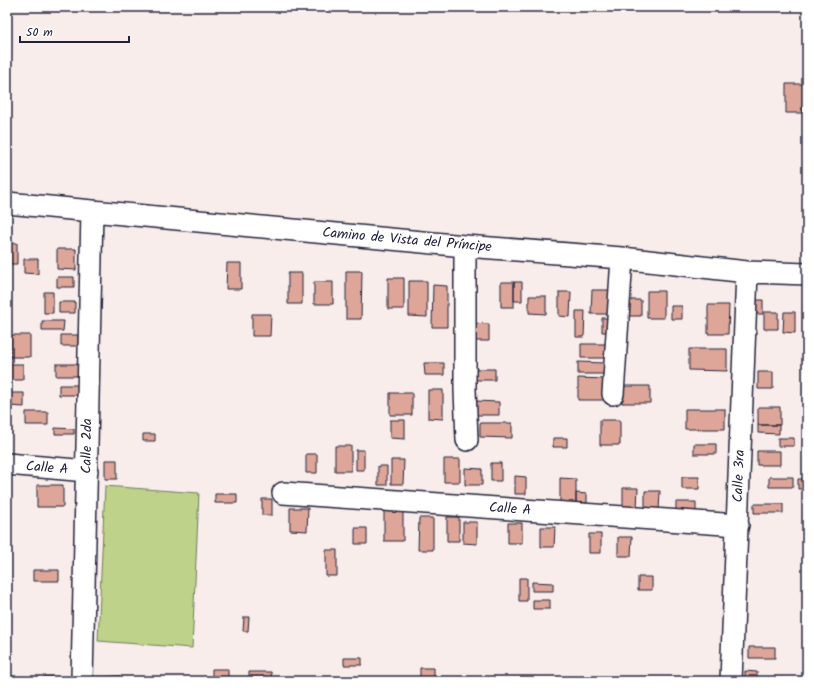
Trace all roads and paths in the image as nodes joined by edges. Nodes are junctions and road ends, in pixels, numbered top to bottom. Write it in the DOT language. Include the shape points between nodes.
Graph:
graph roads {
  1 [pos="7,203"];
  2 [pos="92,211"];
  3 [pos="465,246"];
  4 [pos="622,258"];
  5 [pos="747,272"];
  6 [pos="807,274"];
  7 [pos="613,394"];
  8 [pos="467,440"];
  9 [pos="7,464"];
  10 [pos="87,471"];
  11 [pos="283,493"];
  12 [pos="738,525"];
  13 [pos="82,681"];
  14 [pos="731,681"];
  1 -- 2 [label="street, Camino de Vista del Príncipe"];
  2 -- 3 [label="street, Camino de Vista del Príncipe"];
  2 -- 10 [label="street, Calle 2da"];
  3 -- 4 [label="street, Camino de Vista del Príncipe"];
  3 -- 8 [label="street"];
  4 -- 5 [label="street, Camino de Vista del Príncipe"];
  4 -- 7 [label="street"];
  5 -- 6 [label="street, Camino de Vista del Príncipe"];
  5 -- 12 [label="street, Calle 3ra"];
  9 -- 10 [label="street, Calle A"];
  10 -- 13 [label="street, Calle 2da"];
  11 -- 12 [label="street, Calle A"];
  12 -- 14 [label="street, Calle 3ra"];
}
